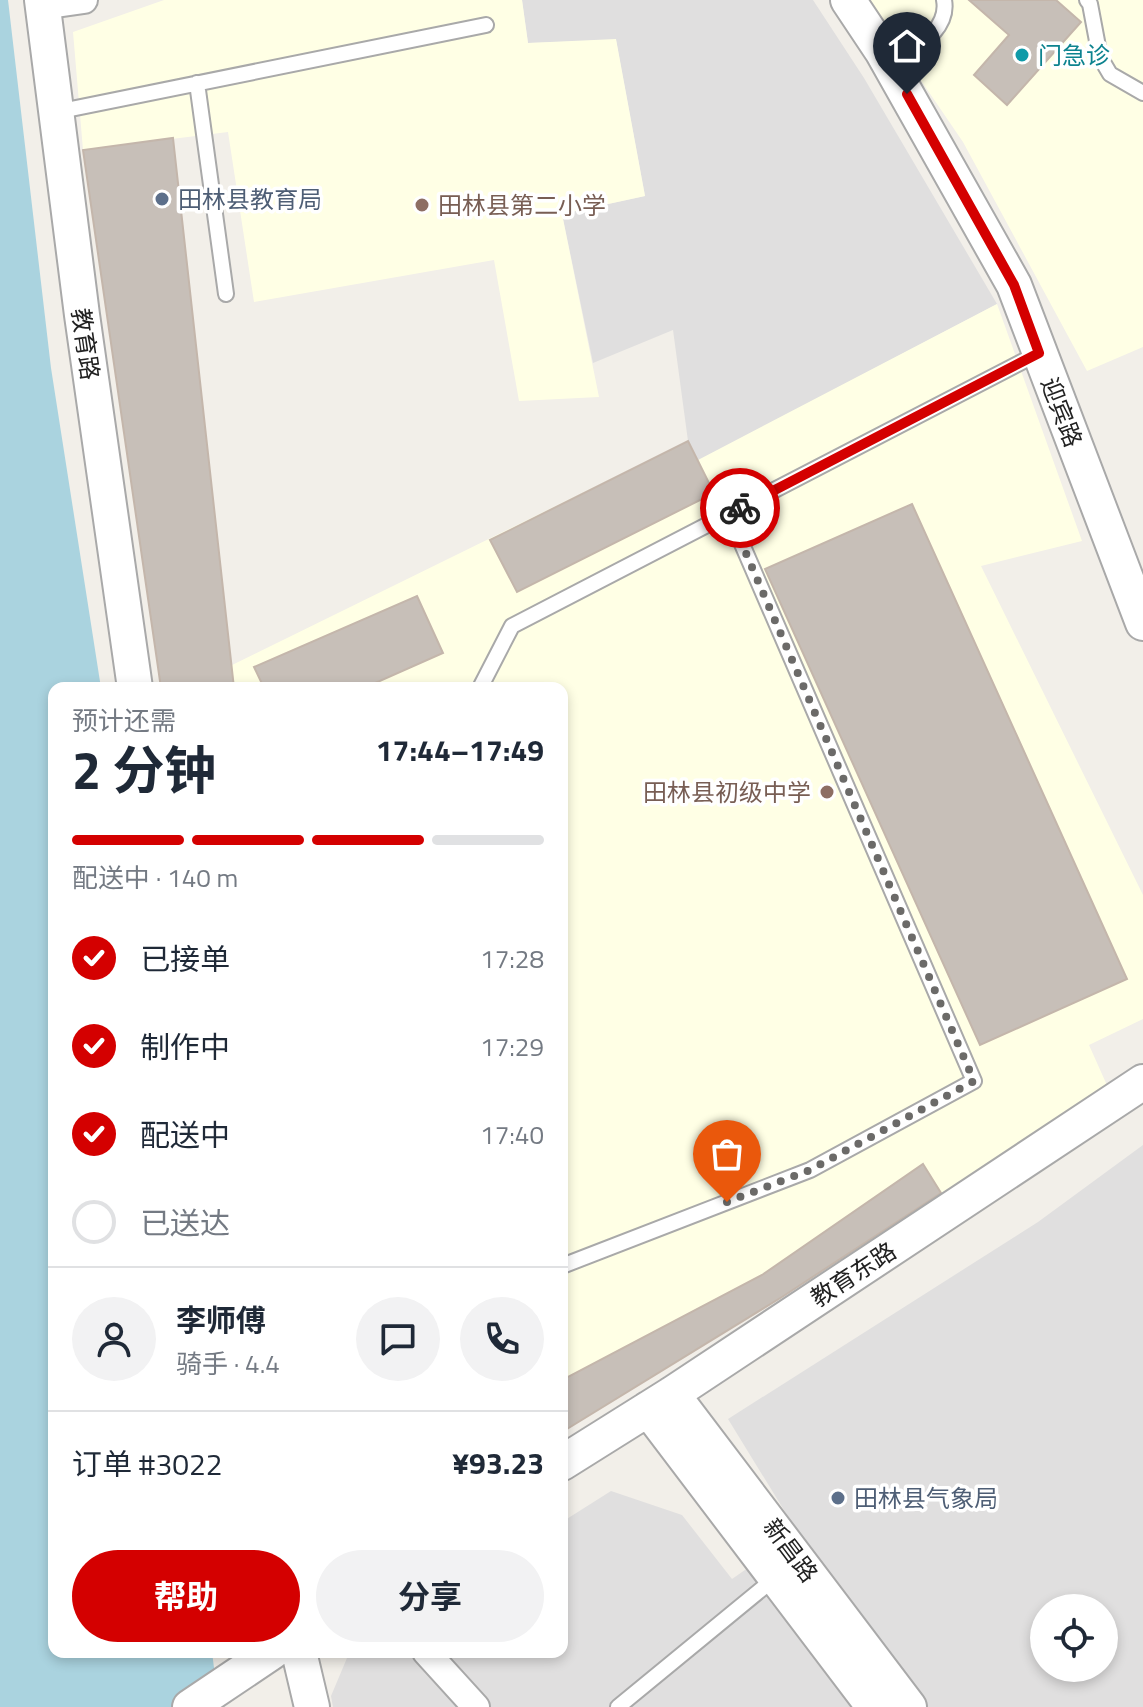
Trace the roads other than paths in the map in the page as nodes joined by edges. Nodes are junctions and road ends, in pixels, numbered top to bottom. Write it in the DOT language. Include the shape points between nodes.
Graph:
graph roads {
  1 [pos="84,0"];
  2 [pos="848,0"];
  3 [pos="944,0"];
  4 [pos="1087,0"];
  5 [pos="42,3"];
  6 [pos="486,25"];
  7 [pos="891,66"];
  8 [pos="197,83"];
  9 [pos="1143,93"];
  10 [pos="55,112"];
  11 [pos="226,294"];
  12 [pos="1039,353"];
  13 [pos="729,514"];
  14 [pos="1143,623"];
  15 [pos="134,682"];
  16 [pos="483,682"];
  17 [pos="1143,1082"];
  18 [pos="568,1264"];
  19 [pos="660,1401"];
  20 [pos="568,1459"];
  21 [pos="776,1577"];
  22 [pos="264,1658"];
  23 [pos="300,1658"];
  24 [pos="431,1658"];
  25 [pos="626,1704"];
  26 [pos="190,1707"];
  27 [pos="312,1707"];
  28 [pos="476,1707"];
  29 [pos="874,1707"];
  30 [pos="909,1707"];
  1 -- 5 [label="street"];
  2 -- 7 [label="street, 迎宾路"];
  3 -- 7 [label="lane" via="937,30"];
  4 -- 9 [label="lane" via="1100,57 1110,74"];
  5 -- 10 [label="street, 教育路"];
  6 -- 8 [label="lane"];
  7 -- 12 [label="street, 迎宾路" via="1014,285"];
  8 -- 10 [label="lane"];
  8 -- 11 [label="lane"];
  10 -- 15 [label="street, 教育路"];
  12 -- 13 [label="lane"];
  12 -- 14 [label="street, 迎宾路"];
  13 -- 16 [label="lane" via="512,626"];
  13 -- 18 [label="lane" via="974,1081 810,1170"];
  17 -- 19 [label="street, 教育东路"];
  19 -- 20 [label="street, 教育东路"];
  19 -- 21 [label="street, 新昌路"];
  19 -- 30 [label="street, 新昌路"];
  21 -- 25 [label="lane"];
  21 -- 29 [label="street, 新昌路"];
  22 -- 26 [label="street"];
  23 -- 27 [label="street"];
  24 -- 28 [label="street"];
}
